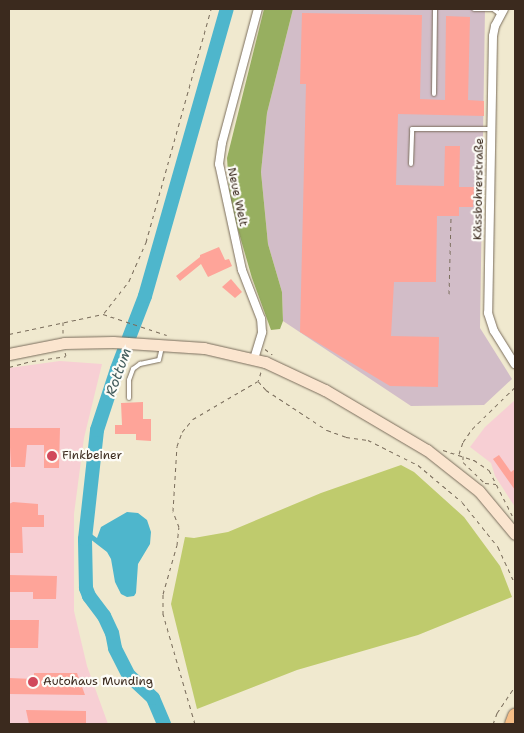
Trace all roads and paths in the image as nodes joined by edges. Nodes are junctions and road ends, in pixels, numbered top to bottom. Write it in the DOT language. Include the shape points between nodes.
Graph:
graph roads {
  1 [pos="211,9"];
  2 [pos="258,9"];
  3 [pos="436,9"];
  4 [pos="474,9"];
  5 [pos="503,12"];
  6 [pos="434,94"];
  7 [pos="491,129"];
  8 [pos="411,164"];
  9 [pos="450,216"];
  10 [pos="449,294"];
  11 [pos="103,314"];
  12 [pos="63,322"];
  13 [pos="144,329"];
  14 [pos="9,334"];
  15 [pos="64,343"];
  16 [pos="163,344"];
  17 [pos="9,354"];
  18 [pos="259,360"];
  19 [pos="515,364"];
  20 [pos="9,368"];
  21 [pos="258,381"];
  22 [pos="515,387"];
  23 [pos="129,398"];
  24 [pos="459,454"];
  25 [pos="463,456"];
  26 [pos="497,484"];
  27 [pos="515,534"];
  28 [pos="515,584"];
  29 [pos="515,686"];
  30 [pos="515,716"];
  31 [pos="195,724"];
  32 [pos="493,724"];
  33 [pos="512,724"];
  1 -- 11 [label="path" via="146,242 129,281"];
  2 -- 18 [label="street, Neue Welt" via="219,164 242,270 262,319"];
  3 -- 6 [label="lane"];
  4 -- 5 [label="lane"];
  5 -- 7 [label="street, Kässbohrerstraße" via="493,36"];
  7 -- 8 [label="lane" via="412,129"];
  7 -- 19 [label="street, Kässbohrerstraße" via="488,313 494,331"];
  9 -- 10 [label="path"];
  11 -- 12 [label="path"];
  11 -- 13 [label="path"];
  12 -- 14 [label="path"];
  12 -- 15 [label="path"];
  15 -- 16 [label="main road"];
  15 -- 17 [label="main road"];
  15 -- 20 [label="path" via="66,356"];
  16 -- 18 [label="main road" via="204,348"];
  16 -- 23 [label="lane" via="159,360 133,368"];
  18 -- 21 [label="path"];
  18 -- 27 [label="main road" via="325,390 427,450 473,486"];
  21 -- 28 [label="path" via="266,390 327,430 346,438 368,440 418,465 462,502 498,547"];
  21 -- 31 [label="path" via="193,419 182,432 177,446 173,511 178,527 177,545 163,594 163,614"];
  22 -- 24 [label="path" via="472,429"];
  25 -- 26 [label="path" via="463,462 485,483"];
  29 -- 32 [label="path" via="497,712"];
  30 -- 33 [label="highway"];
}
